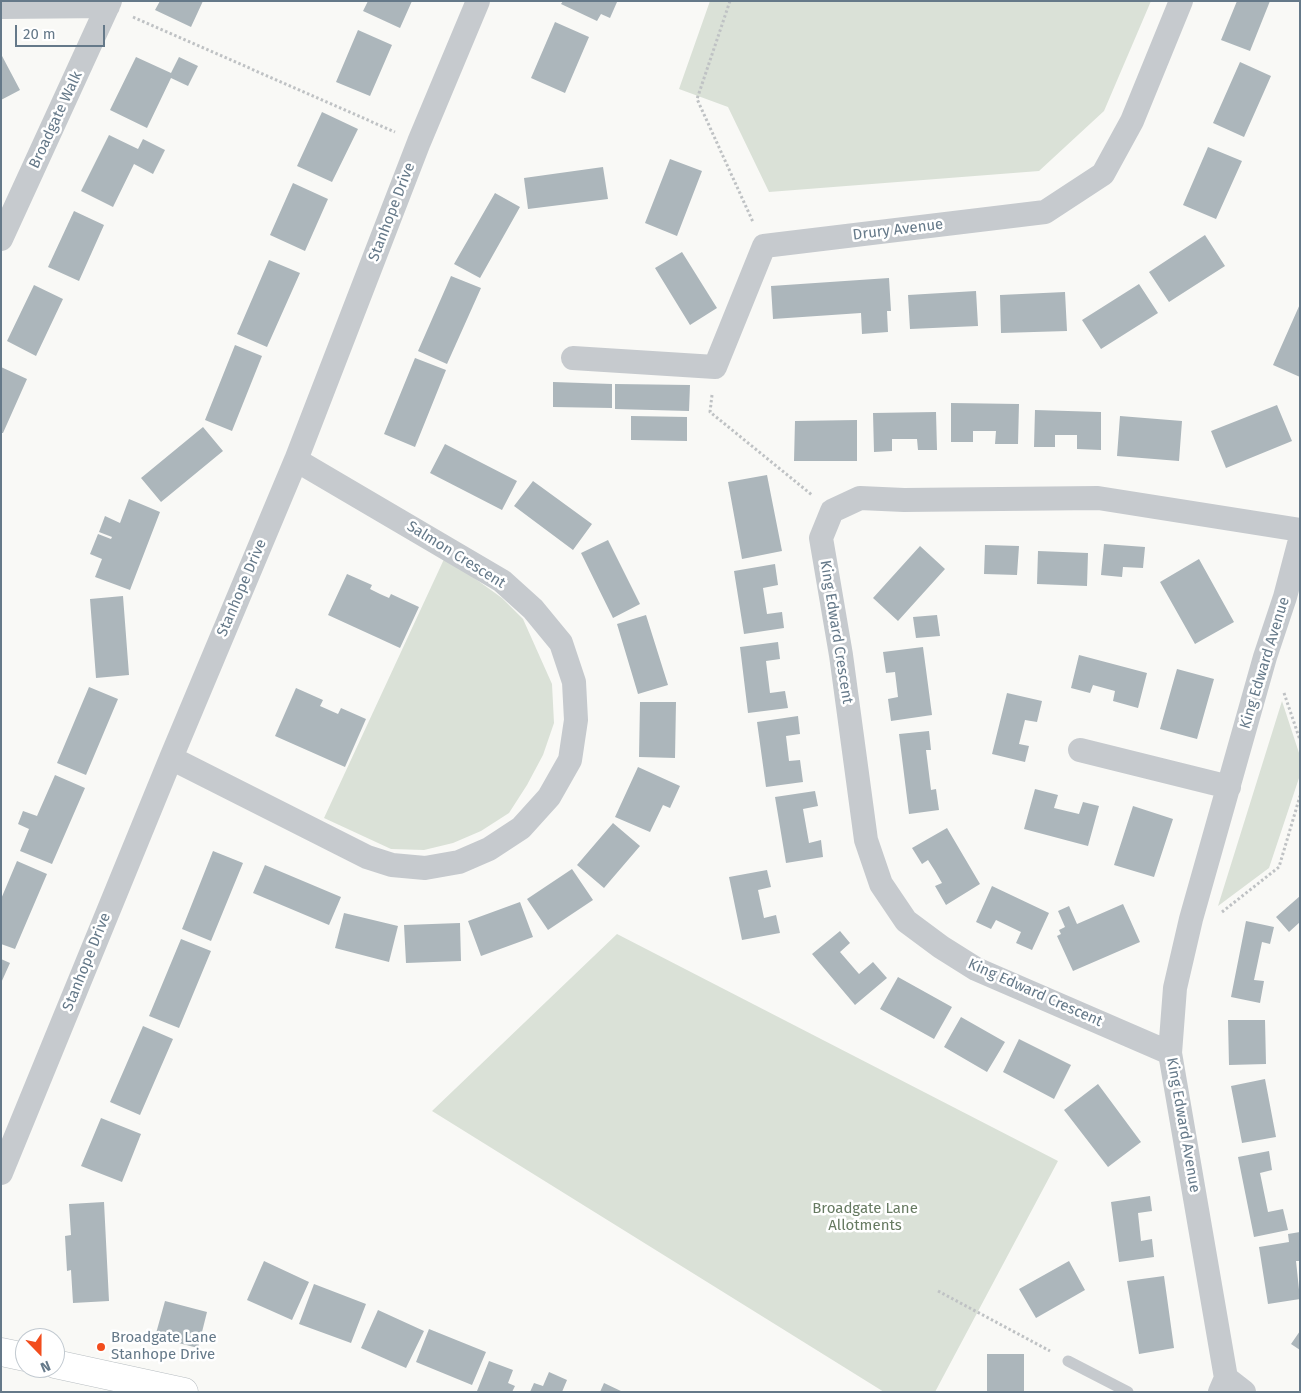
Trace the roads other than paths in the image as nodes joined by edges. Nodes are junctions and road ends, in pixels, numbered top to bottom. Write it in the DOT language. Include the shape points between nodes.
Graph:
graph roads {
  1 [pos="478,1"];
  2 [pos="1181,1"];
  3 [pos="109,4"];
  4 [pos="1,7"];
  5 [pos="1,239"];
  6 [pos="573,358"];
  7 [pos="296,460"];
  8 [pos="1300,530"];
  9 [pos="1300,540"];
  10 [pos="1080,750"];
  11 [pos="171,758"];
  12 [pos="1229,787"];
  13 [pos="1170,1053"];
  14 [pos="1,1172"];
  15 [pos="1,1352"];
  16 [pos="15,1355"];
  17 [pos="1068,1360"];
  18 [pos="65,1366"];
  19 [pos="1230,1387"];
  20 [pos="184,1392"];
  21 [pos="1128,1392"];
  1 -- 7 [label="street, Stanhope Drive" via="419,142"];
  2 -- 6 [label="street, Drury Avenue" via="1132,121 1103,174 1045,212 764,246 715,367"];
  3 -- 4 [label="street"];
  3 -- 5 [label="street, Broadgate Walk"];
  7 -- 11 [label="street, Stanhope Drive"];
  7 -- 11 [label="street, Salmon Crescent" via="502,581 532,608 560,643 574,682 576,720 570,760 549,797 521,828 489,850 459,862 425,868 392,866 367,857"];
  8 -- 13 [label="street, King Edward Crescent" via="1098,498 860,498 832,511 821,538 841,655 866,840 881,884 906,921 976,969"];
  9 -- 12 [label="street, King Edward Avenue"];
  10 -- 12 [label="street"];
  11 -- 14 [label="street, Stanhope Drive"];
  12 -- 13 [label="street, King Edward Avenue" via="1175,988"];
  13 -- 19 [label="street, King Edward Avenue"];
  15 -- 16 [label="street"];
  17 -- 21 [label="lane"];
  18 -- 20 [label="street"];
}
